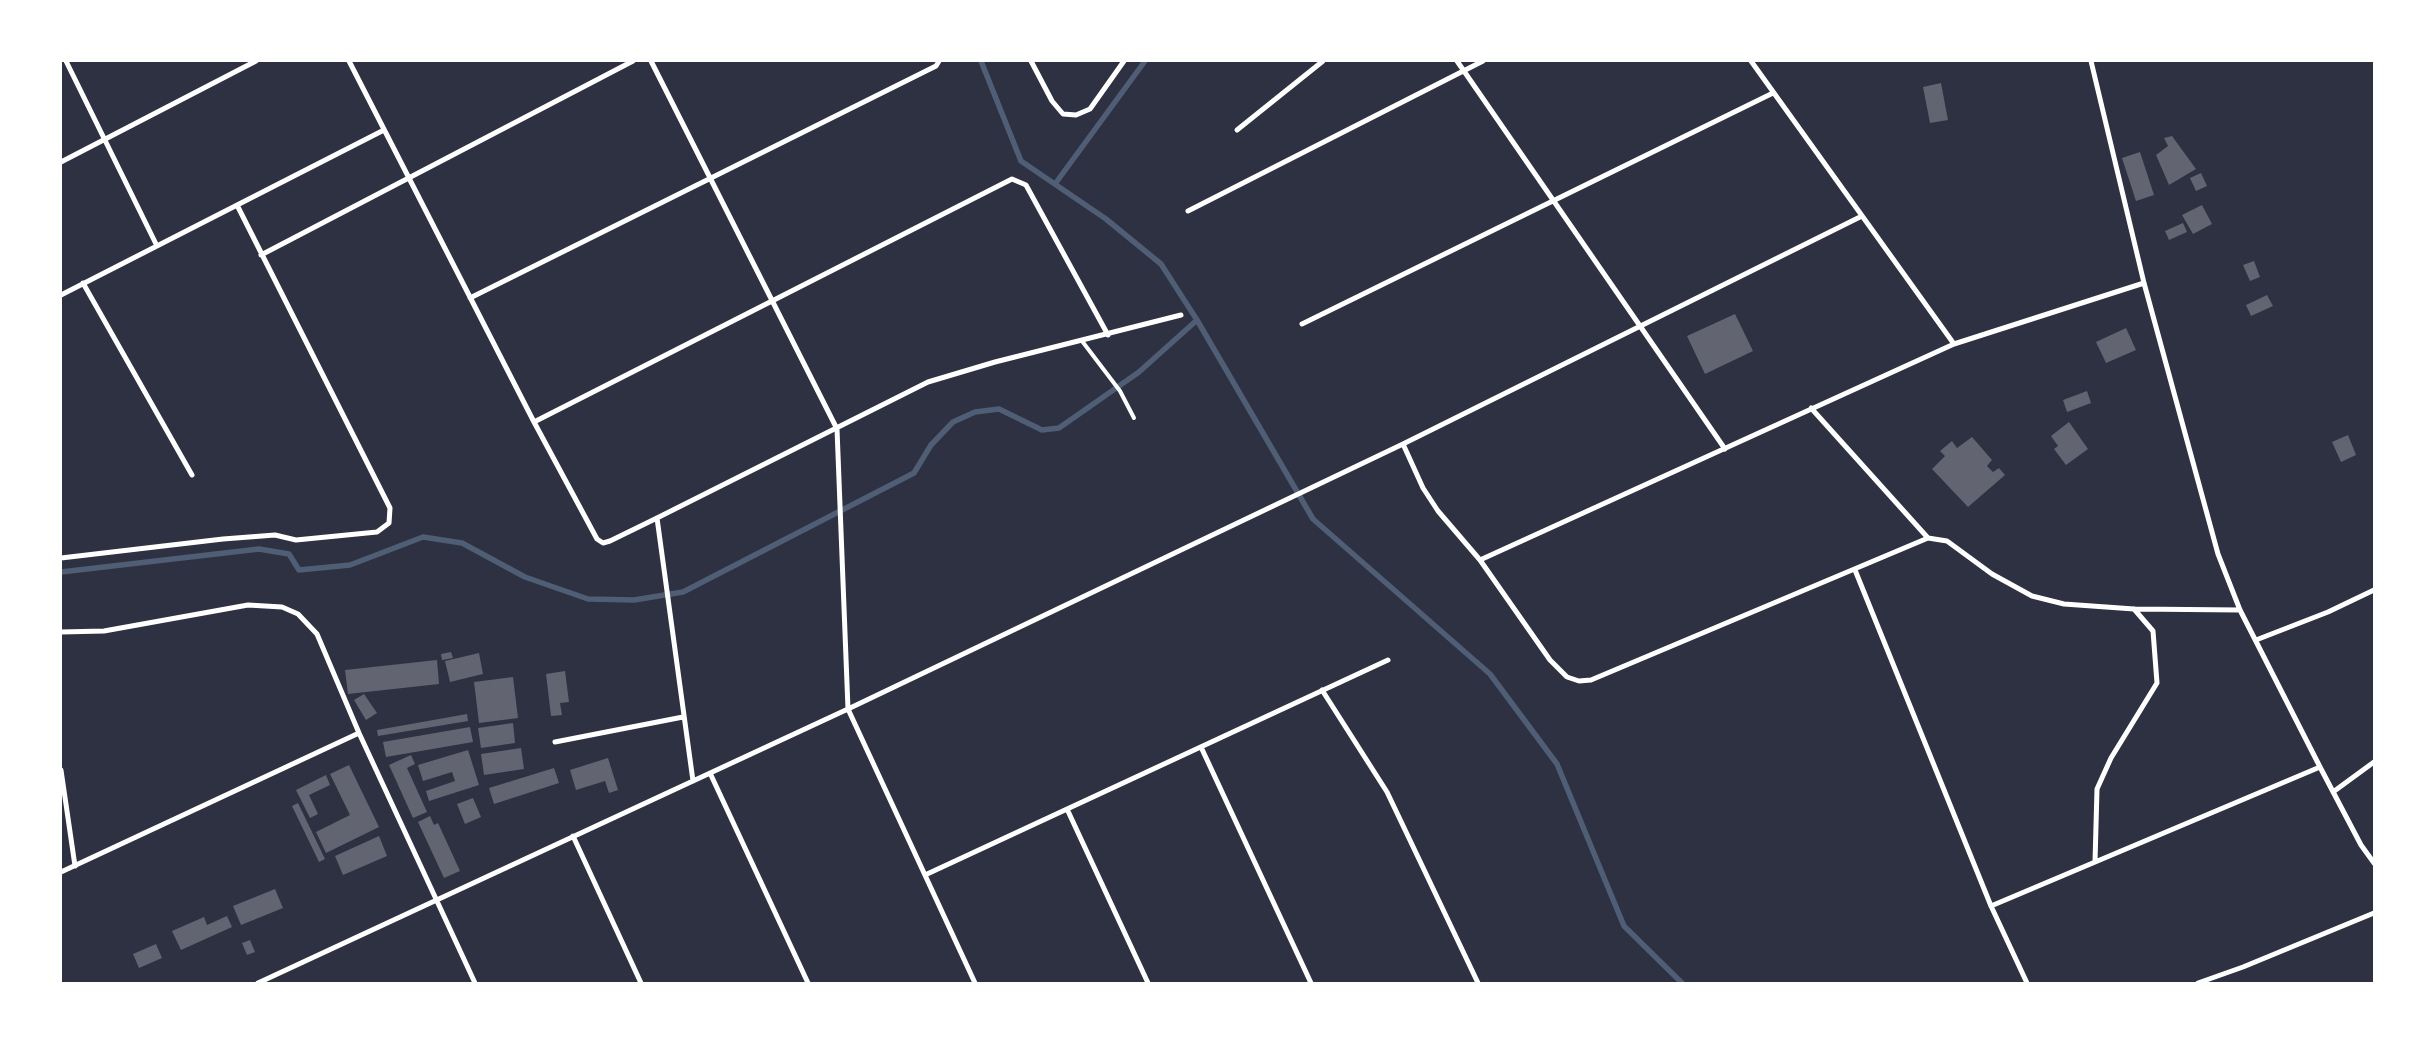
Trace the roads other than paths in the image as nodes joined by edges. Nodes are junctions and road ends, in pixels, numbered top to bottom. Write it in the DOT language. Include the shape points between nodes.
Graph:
graph roads {
  1 [pos="66,61"];
  2 [pos="256,61"];
  3 [pos="348,61"];
  4 [pos="633,61"];
  5 [pos="651,61"];
  6 [pos="938,61"];
  7 [pos="1031,61"];
  8 [pos="1124,61"];
  9 [pos="1323,61"];
  10 [pos="1457,61"];
  11 [pos="1482,61"];
  12 [pos="1751,61"];
  13 [pos="2091,61"];
  14 [pos="1464,71"];
  15 [pos="1773,93"];
  16 [pos="384,130"];
  17 [pos="1237,130"];
  18 [pos="103,140"];
  19 [pos="61,162"];
  20 [pos="408,178"];
  21 [pos="710,178"];
  22 [pos="1553,200"];
  23 [pos="237,205"];
  24 [pos="1188,211"];
  25 [pos="1862,216"];
  26 [pos="157,246"];
  27 [pos="261,255"];
  28 [pos="83,283"];
  29 [pos="2144,283"];
  30 [pos="61,294"];
  31 [pos="470,298"];
  32 [pos="771,301"];
  33 [pos="1181,315"];
  34 [pos="1302,324"];
  35 [pos="1641,326"];
  36 [pos="1108,335"];
  37 [pos="1082,341"];
  38 [pos="1954,344"];
  39 [pos="1812,408"];
  40 [pos="1134,418"];
  41 [pos="534,422"];
  42 [pos="838,429"];
  43 [pos="1403,444"];
  44 [pos="1725,449"];
  45 [pos="192,475"];
  46 [pos="657,518"];
  47 [pos="1928,538"];
  48 [pos="61,558"];
  49 [pos="1480,560"];
  50 [pos="1856,570"];
  51 [pos="2374,590"];
  52 [pos="2134,609"];
  53 [pos="2240,610"];
  54 [pos="61,632"];
  55 [pos="2256,640"];
  56 [pos="1388,660"];
  57 [pos="1322,690"];
  58 [pos="848,709"];
  59 [pos="683,717"];
  60 [pos="359,733"];
  61 [pos="555,742"];
  62 [pos="1201,747"];
  63 [pos="2374,762"];
  64 [pos="2320,767"];
  65 [pos="61,770"];
  66 [pos="710,773"];
  67 [pos="693,781"];
  68 [pos="2333,792"];
  69 [pos="1067,809"];
  70 [pos="574,836"];
  71 [pos="2095,862"];
  72 [pos="2374,863"];
  73 [pos="75,866"];
  74 [pos="61,872"];
  75 [pos="925,875"];
  76 [pos="436,900"];
  77 [pos="1991,906"];
  78 [pos="2374,913"];
  79 [pos="258,983"];
  80 [pos="475,983"];
  81 [pos="642,983"];
  82 [pos="808,983"];
  83 [pos="975,983"];
  84 [pos="1148,983"];
  85 [pos="1311,983"];
  86 [pos="1478,983"];
  87 [pos="2027,983"];
  88 [pos="2198,983"];
  1 -- 18 [label="street"];
  2 -- 18 [label="street"];
  3 -- 16 [label="street"];
  4 -- 20 [label="street"];
  5 -- 21 [label="street"];
  6 -- 21 [label="street" via="936,66"];
  7 -- 8 [label="street" via="1052,101 1063,114 1076,115 1090,109"];
  9 -- 17 [label="street"];
  10 -- 14 [label="street"];
  11 -- 14 [label="street"];
  12 -- 15 [label="street"];
  13 -- 29 [label="street"];
  14 -- 22 [label="street"];
  14 -- 24 [label="street"];
  15 -- 22 [label="street"];
  15 -- 25 [label="street"];
  16 -- 20 [label="street"];
  16 -- 23 [label="street"];
  18 -- 19 [label="street"];
  18 -- 26 [label="street"];
  20 -- 27 [label="street"];
  20 -- 31 [label="street"];
  21 -- 31 [label="street"];
  21 -- 32 [label="street"];
  22 -- 34 [label="street"];
  22 -- 35 [label="street"];
  23 -- 26 [label="street"];
  23 -- 27 [label="street"];
  25 -- 35 [label="street"];
  25 -- 38 [label="street"];
  26 -- 28 [label="street"];
  27 -- 48 [label="street" via="390,508 390,523 377,532 296,540 275,535 223,539"];
  28 -- 30 [label="street"];
  28 -- 45 [label="street"];
  29 -- 38 [label="street"];
  29 -- 53 [label="street" via="2218,554"];
  31 -- 41 [label="street"];
  32 -- 36 [label="street" via="1012,179 1026,185"];
  32 -- 41 [label="street"];
  32 -- 42 [label="street"];
  33 -- 36 [label="street"];
  35 -- 43 [label="street"];
  35 -- 44 [label="street"];
  36 -- 37 [label="street"];
  37 -- 40 [label="lane" via="1120,392"];
  37 -- 42 [label="street" via="928,382"];
  38 -- 39 [label="street"];
  39 -- 44 [label="street"];
  39 -- 47 [label="street"];
  41 -- 46 [label="street" via="602,543"];
  42 -- 46 [label="street"];
  42 -- 58 [label="street"];
  43 -- 49 [label="street" via="1423,488 1438,511"];
  43 -- 58 [label="street"];
  44 -- 49 [label="street"];
  46 -- 59 [label="street"];
  47 -- 50 [label="street"];
  47 -- 52 [label="street" via="1947,540 1992,574 2032,596 2064,604"];
  49 -- 50 [label="street" via="1550,660 1568,676 1579,680 1591,680"];
  50 -- 77 [label="street"];
  51 -- 55 [label="street"];
  52 -- 53 [label="street"];
  52 -- 71 [label="street" via="2153,631 2157,682 2111,758 2097,789"];
  53 -- 55 [label="street"];
  54 -- 60 [label="street" via="104,631 248,605 282,607 298,614 317,634"];
  55 -- 64 [label="street"];
  56 -- 57 [label="street"];
  57 -- 62 [label="street"];
  57 -- 86 [label="street" via="1388,792"];
  58 -- 66 [label="street"];
  58 -- 75 [label="street"];
  59 -- 61 [label="street"];
  59 -- 67 [label="street"];
  60 -- 73 [label="street"];
  60 -- 76 [label="street"];
  62 -- 69 [label="street"];
  62 -- 85 [label="street"];
  63 -- 68 [label="street"];
  64 -- 68 [label="street"];
  64 -- 71 [label="street"];
  65 -- 73 [label="street"];
  66 -- 67 [label="street"];
  66 -- 82 [label="street"];
  67 -- 70 [label="street"];
  68 -- 72 [label="street"];
  69 -- 75 [label="street"];
  69 -- 84 [label="street"];
  70 -- 76 [label="street"];
  70 -- 81 [label="street"];
  71 -- 77 [label="street"];
  73 -- 74 [label="street"];
  75 -- 83 [label="street"];
  76 -- 79 [label="street"];
  76 -- 80 [label="street"];
  77 -- 87 [label="street"];
  78 -- 88 [label="street"];
}
